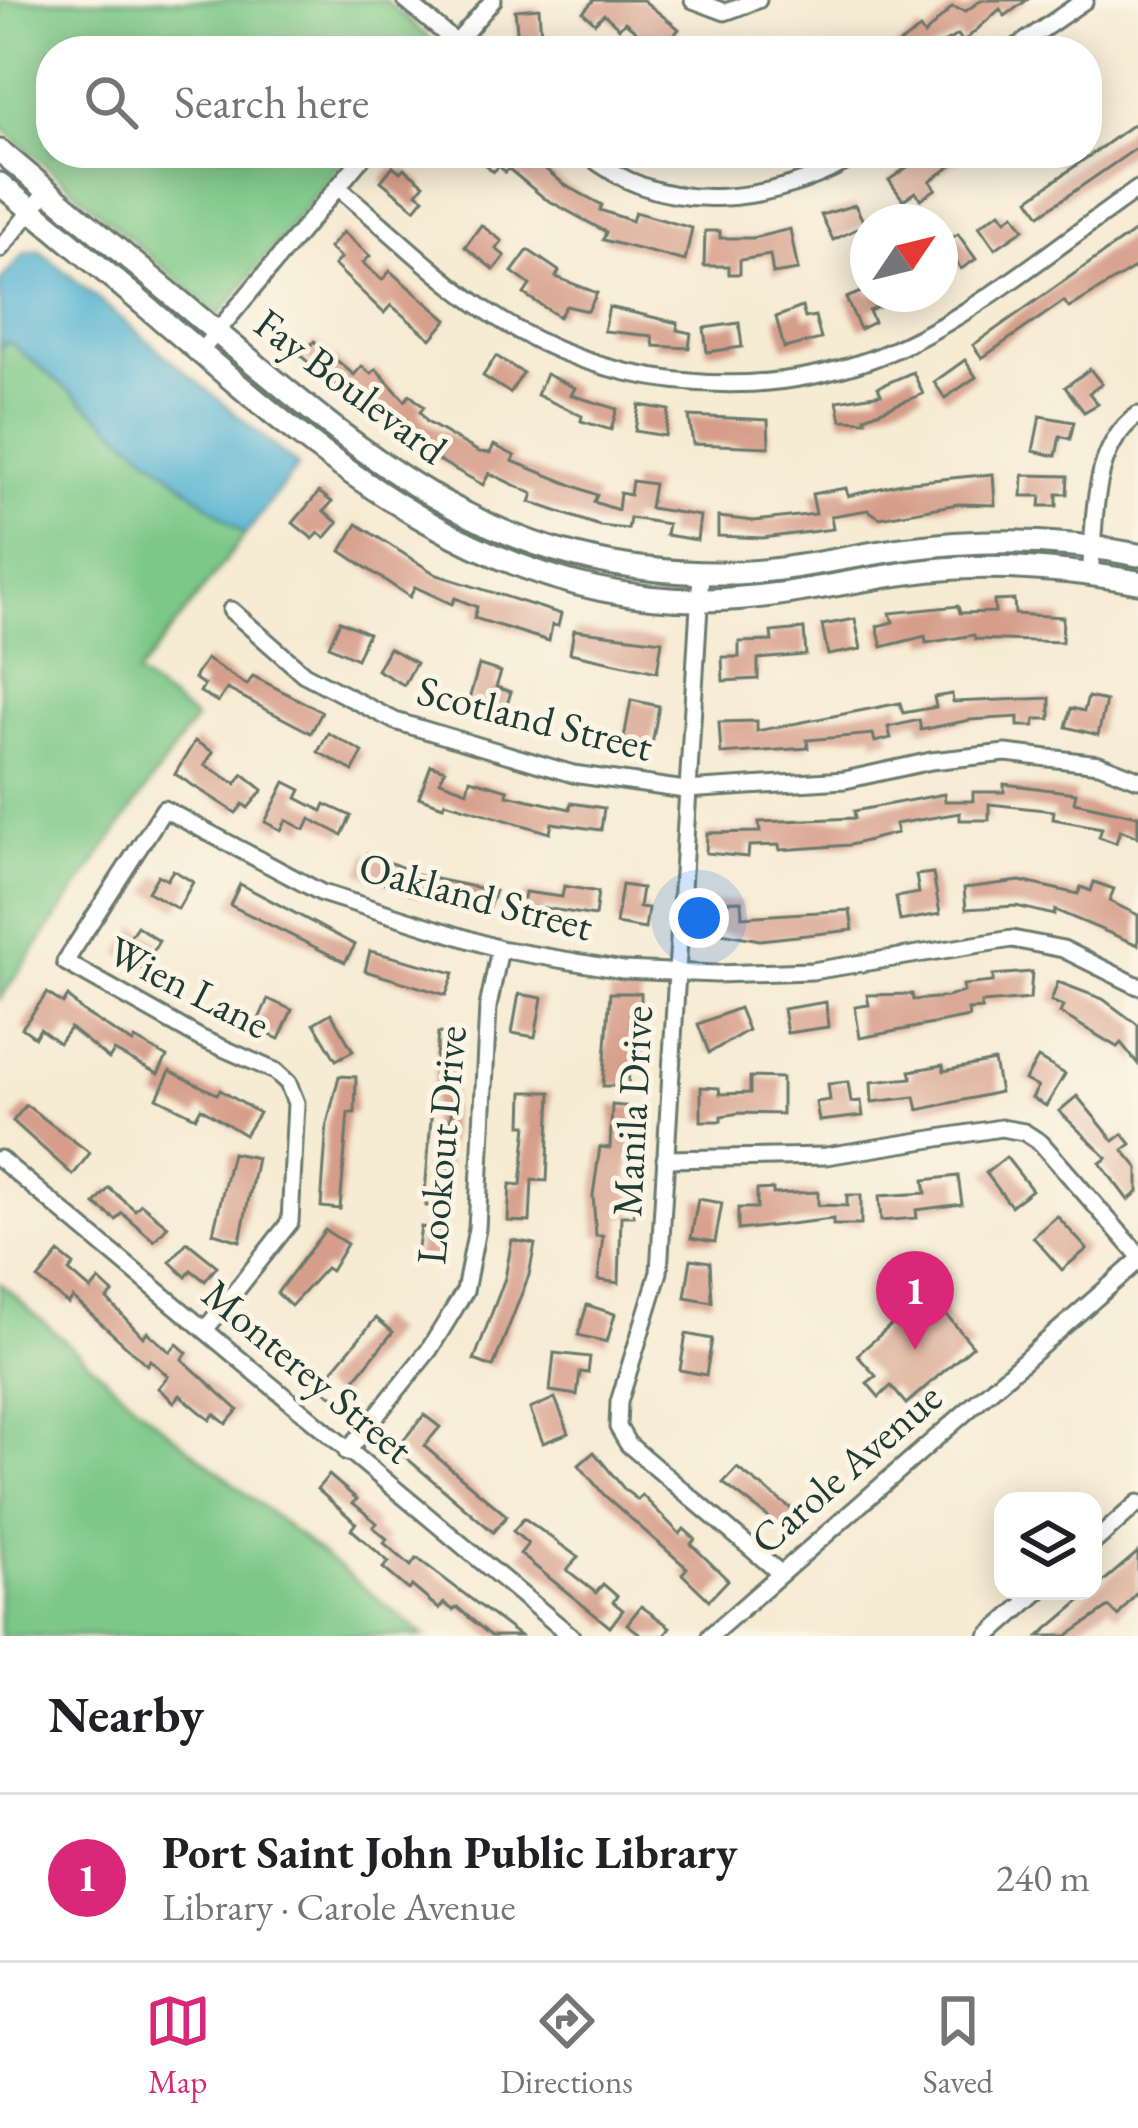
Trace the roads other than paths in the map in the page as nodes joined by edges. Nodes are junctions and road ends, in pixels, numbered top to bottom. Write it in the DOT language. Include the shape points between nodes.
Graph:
graph roads {
  1 [pos="405,0"];
  2 [pos="493,0"];
  3 [pos="693,0"];
  4 [pos="758,0"];
  5 [pos="1085,0"];
  6 [pos="445,36"];
  7 [pos="467,36"];
  8 [pos="1033,36"];
  9 [pos="0,151"];
  10 [pos="354,168"];
  11 [pos="606,168"];
  12 [pos="830,168"];
  13 [pos="0,184"];
  14 [pos="338,187"];
  15 [pos="1138,189"];
  16 [pos="47,191"];
  17 [pos="32,210"];
  18 [pos="0,249"];
  19 [pos="216,332"];
  20 [pos="200,352"];
  21 [pos="1138,415"];
  22 [pos="462,513"];
  23 [pos="451,538"];
  24 [pos="1093,546"];
  25 [pos="1138,555"];
  26 [pos="700,573"];
  27 [pos="1090,574"];
  28 [pos="1138,582"];
  29 [pos="697,600"];
  30 [pos="231,610"];
  31 [pos="1138,779"];
  32 [pos="685,790"];
  33 [pos="500,949"];
  34 [pos="64,962"];
  35 [pos="676,970"];
  36 [pos="1138,986"];
  37 [pos="0,1159"];
  38 [pos="665,1159"];
  39 [pos="1138,1257"];
  40 [pos="206,1330"];
  41 [pos="347,1452"];
  42 [pos="1138,1503"];
  43 [pos="1102,1535"];
  44 [pos="780,1573"];
  45 [pos="1029,1600"];
  46 [pos="571,1636"];
  47 [pos="710,1636"];
  48 [pos="988,1636"];
  1 -- 6 [label="street"];
  2 -- 7 [label="street"];
  3 -- 4 [label="street" via="725,12"];
  5 -- 8 [label="street"];
  9 -- 16 [label="main road, Fay Boulevard"];
  10 -- 14 [label="street"];
  11 -- 12 [label="street" via="665,192 716,200 779,192"];
  13 -- 17 [label="main road, Fay Boulevard"];
  14 -- 15 [label="street" via="491,314 547,345 676,382 743,385 872,359 953,316"];
  14 -- 19 [label="street"];
  16 -- 17 [label="street"];
  16 -- 19 [label="main road, Fay Boulevard"];
  17 -- 18 [label="street"];
  17 -- 20 [label="main road, Fay Boulevard"];
  19 -- 20 [label="street"];
  19 -- 22 [label="main road, Fay Boulevard" via="376,464"];
  20 -- 23 [label="main road, Fay Boulevard" via="308,444"];
  21 -- 24 [label="street" via="1104,460"];
  22 -- 23 [label="street"];
  22 -- 26 [label="main road, Fay Boulevard" via="555,550"];
  23 -- 29 [label="main road, Fay Boulevard" via="585,584"];
  24 -- 25 [label="main road, Fay Boulevard"];
  24 -- 26 [label="main road, Fay Boulevard" via="976,542 782,570"];
  24 -- 27 [label="street"];
  26 -- 29 [label="street, Manila Drive"];
  27 -- 28 [label="main road, Fay Boulevard"];
  27 -- 29 [label="main road, Fay Boulevard" via="954,568 811,593"];
  29 -- 32 [label="street, Manila Drive"];
  30 -- 32 [label="street, Scotland Street" via="304,674 395,721 573,774"];
  31 -- 32 [label="street, Scotland Street" via="1099,764 1006,754 845,781"];
  32 -- 35 [label="street, Manila Drive"];
  33 -- 34 [label="street, Oakland Street" via="322,892 164,809"];
  33 -- 35 [label="street, Oakland Street" via="623,970"];
  33 -- 41 [label="street, Lookout Drive" via="488,1007 477,1228 465,1291"];
  34 -- 40 [label="street, Wien Lane" via="274,1071 296,1103 290,1222"];
  35 -- 36 [label="street, Oakland Street" via="812,971 1012,939 1064,949"];
  35 -- 38 [label="street, Manila Drive"];
  37 -- 40 [label="street, Monterey Street"];
  38 -- 39 [label="street" via="826,1156 1000,1128 1024,1132"];
  38 -- 44 [label="street, Manila Drive" via="659,1272 618,1426 628,1444"];
  39 -- 44 [label="street, Carole Avenue"];
  40 -- 41 [label="street, Monterey Street"];
  41 -- 46 [label="street, Monterey Street"];
  42 -- 43 [label="street"];
  44 -- 47 [label="street, Carole Avenue"];
  45 -- 48 [label="street"];
}
